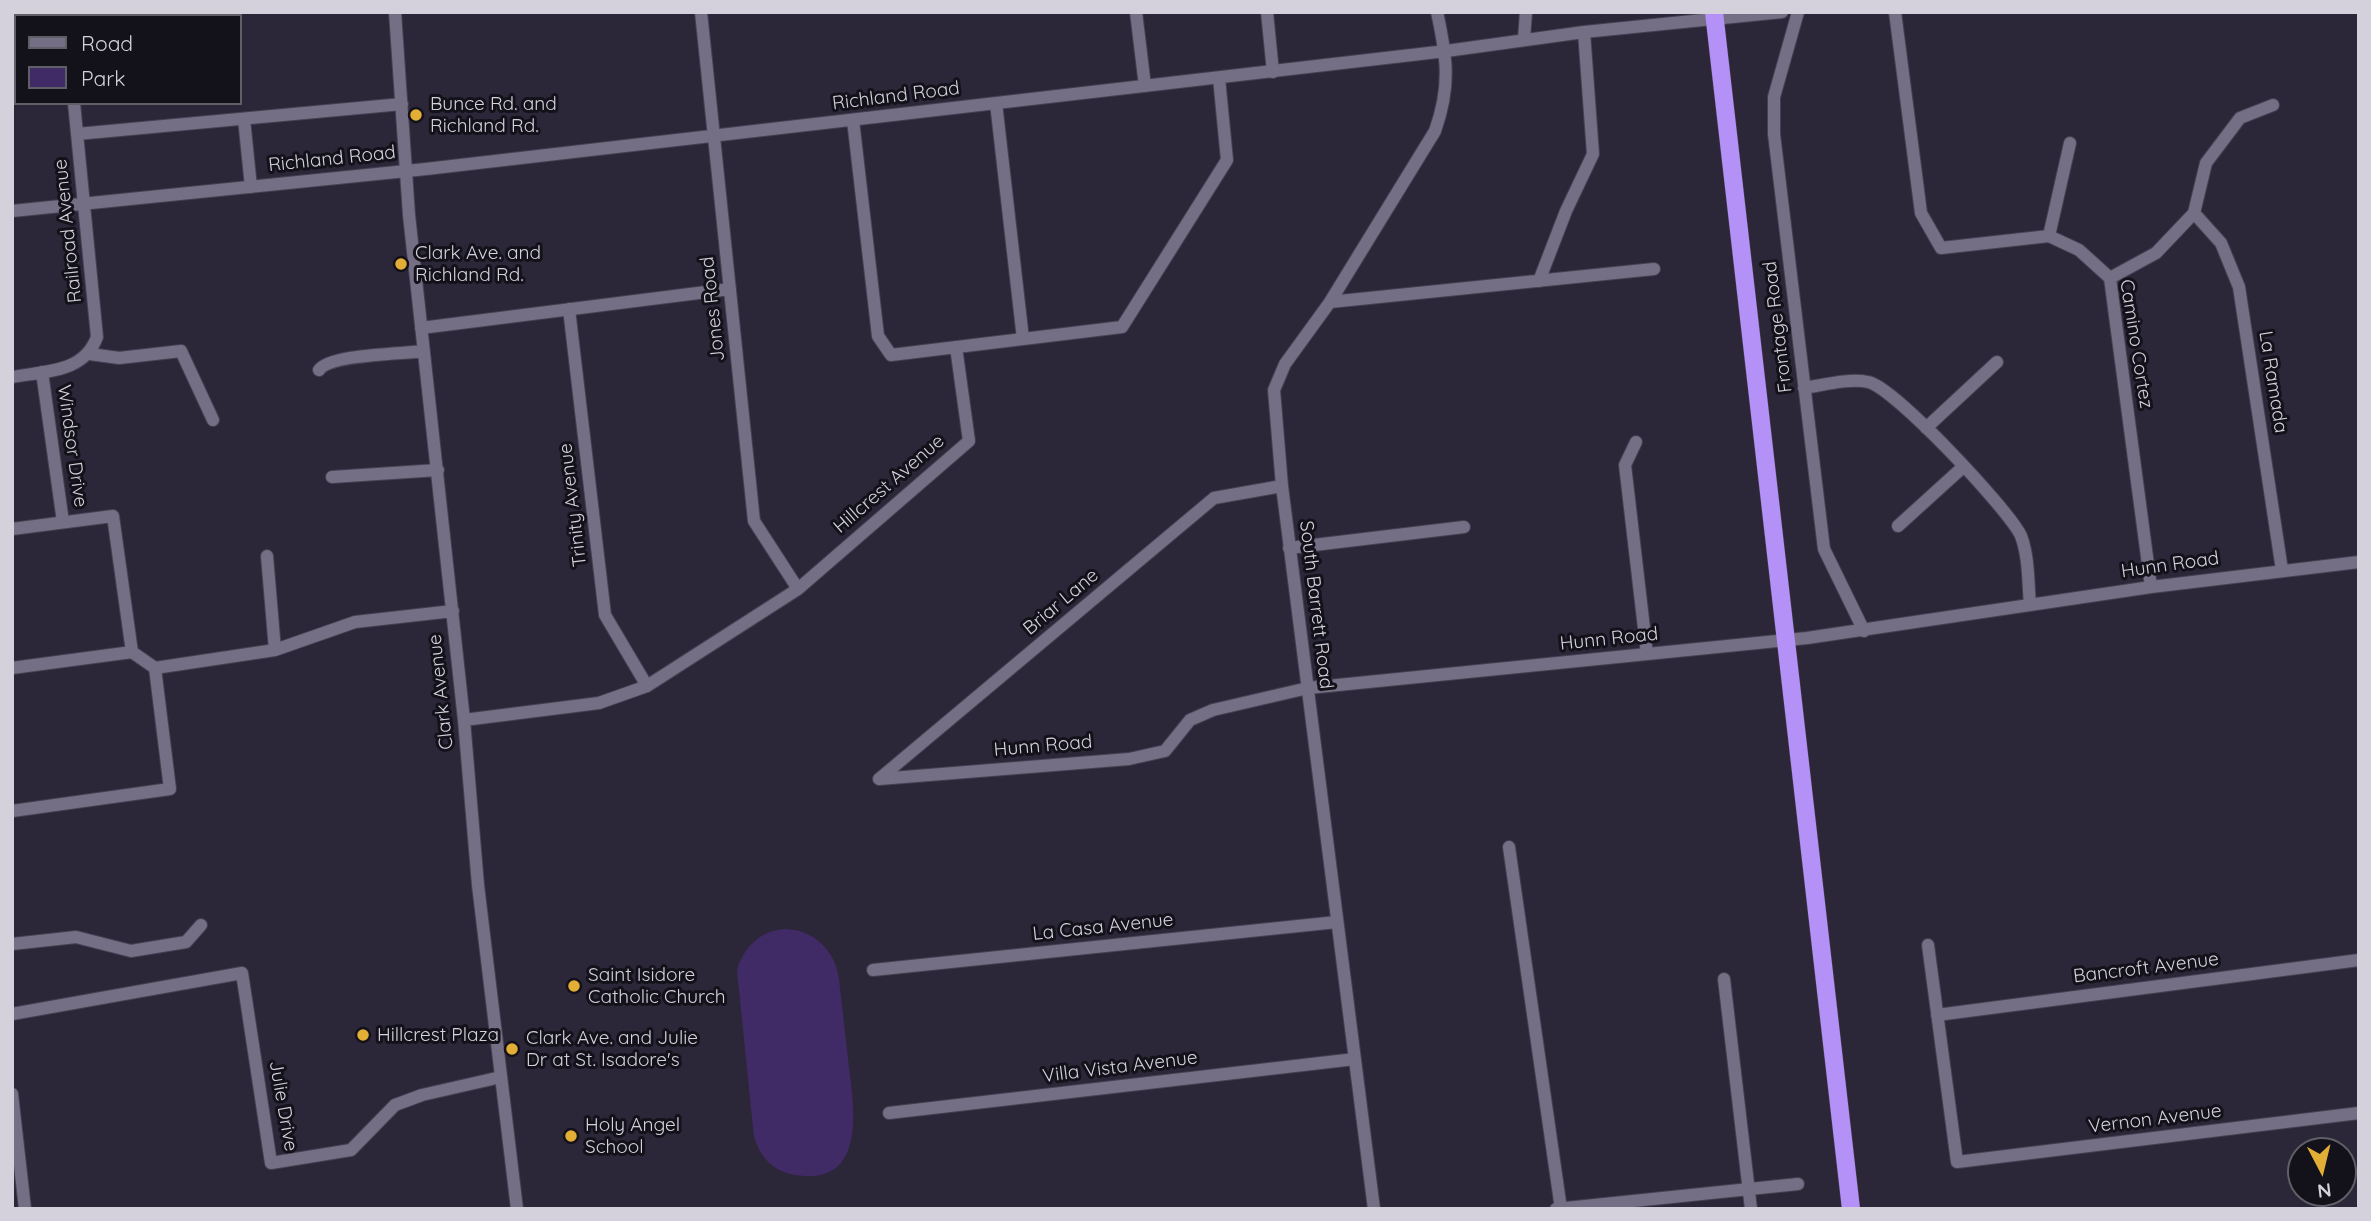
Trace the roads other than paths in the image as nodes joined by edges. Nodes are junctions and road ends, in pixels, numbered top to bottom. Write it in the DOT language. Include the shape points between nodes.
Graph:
graph roads {
  1 [pos="395,12"];
  2 [pos="701,12"];
  3 [pos="1136,12"];
  4 [pos="1267,12"];
  5 [pos="1437,12"];
  6 [pos="1527,12"];
  7 [pos="1782,12"];
  8 [pos="1798,12"];
  9 [pos="1895,12"];
  10 [pos="1715,16"];
  11 [pos="1584,32"];
  12 [pos="1524,39"];
  13 [pos="1446,51"];
  14 [pos="1273,72"];
  15 [pos="1219,78"];
  16 [pos="1145,86"];
  17 [pos="996,103"];
  18 [pos="402,104"];
  19 [pos="74,105"];
  20 [pos="2273,105"];
  21 [pos="244,119"];
  22 [pos="853,120"];
  23 [pos="77,134"];
  24 [pos="714,136"];
  25 [pos="2070,143"];
  26 [pos="405,171"];
  27 [pos="251,187"];
  28 [pos="85,204"];
  29 [pos="12,211"];
  30 [pos="2194,213"];
  31 [pos="2049,236"];
  32 [pos="1654,269"];
  33 [pos="2110,278"];
  34 [pos="1539,281"];
  35 [pos="730,289"];
  36 [pos="1330,302"];
  37 [pos="569,309"];
  38 [pos="421,328"];
  39 [pos="1023,339"];
  40 [pos="956,347"];
  41 [pos="424,351"];
  42 [pos="90,354"];
  43 [pos="1997,362"];
  44 [pos="319,370"];
  45 [pos="41,372"];
  46 [pos="12,377"];
  47 [pos="1804,388"];
  48 [pos="214,420"];
  49 [pos="1926,428"];
  50 [pos="1636,442"];
  51 [pos="1963,467"];
  52 [pos="438,470"];
  53 [pos="332,477"];
  54 [pos="1282,486"];
  55 [pos="63,522"];
  56 [pos="1898,526"];
  57 [pos="1464,527"];
  58 [pos="12,529"];
  59 [pos="1289,548"];
  60 [pos="267,555"];
  61 [pos="2359,562"];
  62 [pos="2282,570"];
  63 [pos="2151,587"];
  64 [pos="798,589"];
  65 [pos="2030,605"];
  66 [pos="453,611"];
  67 [pos="1864,631"];
  68 [pos="1787,640"];
  69 [pos="275,650"];
  70 [pos="132,652"];
  71 [pos="1647,654"];
  72 [pos="12,668"];
  73 [pos="155,668"];
  74 [pos="647,687"];
  75 [pos="1307,688"];
  76 [pos="464,720"];
  77 [pos="879,779"];
  78 [pos="12,811"];
  79 [pos="1509,847"];
  80 [pos="1337,922"];
  81 [pos="201,925"];
  82 [pos="12,944"];
  83 [pos="1928,945"];
  84 [pos="2359,960"];
  85 [pos="873,970"];
  86 [pos="1724,979"];
  87 [pos="12,1014"];
  88 [pos="1937,1015"];
  89 [pos="1355,1059"];
  90 [pos="502,1076"];
  91 [pos="12,1094"];
  92 [pos="889,1113"];
  93 [pos="2359,1114"];
  94 [pos="15,1150"];
  95 [pos="1798,1184"];
  96 [pos="1748,1189"];
  97 [pos="25,1209"];
  98 [pos="517,1209"];
  99 [pos="1374,1209"];
  100 [pos="1560,1209"];
  101 [pos="1751,1209"];
  102 [pos="1851,1209"];
  1 -- 18 [label="street, Clark Avenue"];
  2 -- 24 [label="street, Jones Road"];
  3 -- 16 [label="street"];
  4 -- 14 [label="street"];
  5 -- 13 [label="street, South Barrett Road"];
  6 -- 12 [label="street"];
  7 -- 10 [label="street, Richland Road"];
  8 -- 47 [label="street, Frontage Road" via="1774,97 1774,134"];
  9 -- 31 [label="street" via="1921,214 1941,248"];
  10 -- 11 [label="street, Richland Road"];
  10 -- 68 [label="highway"];
  11 -- 12 [label="street, Richland Road"];
  11 -- 34 [label="street" via="1593,155"];
  12 -- 13 [label="street, Richland Road"];
  13 -- 14 [label="street, Richland Road"];
  13 -- 36 [label="street, South Barrett Road" via="1446,101 1435,131"];
  14 -- 15 [label="street, Richland Road"];
  15 -- 16 [label="street, Richland Road"];
  15 -- 39 [label="street" via="1227,160 1122,327"];
  16 -- 17 [label="street, Richland Road"];
  17 -- 22 [label="street, Richland Road"];
  17 -- 39 [label="street"];
  18 -- 21 [label="street"];
  18 -- 26 [label="street, Clark Avenue"];
  19 -- 23 [label="street, Railroad Avenue"];
  20 -- 30 [label="street" via="2240,118 2206,163"];
  21 -- 23 [label="street"];
  21 -- 27 [label="street"];
  22 -- 24 [label="street, Richland Road"];
  22 -- 40 [label="street" via="878,336 891,355"];
  23 -- 28 [label="street, Railroad Avenue"];
  24 -- 26 [label="street, Richland Road"];
  24 -- 35 [label="street, Jones Road"];
  25 -- 31 [label="street"];
  26 -- 27 [label="street, Richland Road"];
  26 -- 38 [label="street, Clark Avenue"];
  27 -- 28 [label="street, Richland Road"];
  28 -- 29 [label="street, Richland Road"];
  28 -- 42 [label="street, Railroad Avenue" via="98,326"];
  30 -- 33 [label="street" via="2156,253"];
  30 -- 62 [label="street, La Ramada" via="2221,243 2239,287"];
  31 -- 33 [label="street, Camino Cortez" via="2079,250"];
  32 -- 34 [label="street"];
  33 -- 63 [label="street, Camino Cortez"];
  34 -- 36 [label="street"];
  35 -- 37 [label="street"];
  35 -- 64 [label="street, Jones Road" via="754,521"];
  36 -- 54 [label="street, South Barrett Road" via="1285,365 1275,390"];
  37 -- 38 [label="street"];
  37 -- 74 [label="street, Trinity Avenue" via="605,615"];
  38 -- 41 [label="street, Clark Avenue"];
  39 -- 40 [label="street"];
  40 -- 64 [label="street, Hillcrest Avenue" via="969,441"];
  41 -- 44 [label="street" via="338,360"];
  41 -- 52 [label="street, Clark Avenue"];
  42 -- 45 [label="street" via="78,364"];
  42 -- 48 [label="street" via="119,358 181,351"];
  43 -- 49 [label="street"];
  45 -- 46 [label="street"];
  45 -- 55 [label="street, Windsor Drive"];
  47 -- 49 [label="street" via="1868,382 1888,391"];
  47 -- 67 [label="street, Frontage Road" via="1824,549"];
  49 -- 51 [label="street"];
  50 -- 71 [label="street" via="1625,465"];
  51 -- 56 [label="street"];
  51 -- 65 [label="street" via="2021,536"];
  52 -- 53 [label="street"];
  52 -- 66 [label="street, Clark Avenue"];
  54 -- 59 [label="street, South Barrett Road"];
  54 -- 77 [label="street, Briar Lane" via="1214,498"];
  55 -- 58 [label="street"];
  55 -- 70 [label="street, Windsor Drive" via="113,516"];
  57 -- 59 [label="street"];
  59 -- 75 [label="street, South Barrett Road"];
  60 -- 69 [label="street"];
  61 -- 62 [label="street, Hunn Road"];
  62 -- 63 [label="street, Hunn Road"];
  63 -- 65 [label="street, Hunn Road"];
  64 -- 74 [label="street, Hillcrest Avenue"];
  65 -- 67 [label="street, Hunn Road"];
  66 -- 69 [label="street" via="355,622"];
  66 -- 76 [label="street, Clark Avenue"];
  67 -- 68 [label="street, Hunn Road"];
  68 -- 71 [label="street, Hunn Road"];
  68 -- 102 [label="highway"];
  69 -- 73 [label="street"];
  70 -- 72 [label="street"];
  70 -- 73 [label="street"];
  71 -- 75 [label="street, Hunn Road"];
  73 -- 78 [label="street" via="170,789"];
  74 -- 76 [label="street, Hillcrest Avenue" via="599,703"];
  75 -- 77 [label="street, Hunn Road" via="1202,715 1190,720 1165,751 1129,759"];
  75 -- 80 [label="street, South Barrett Road"];
  76 -- 90 [label="street, Clark Avenue" via="478,885"];
  79 -- 100 [label="street"];
  80 -- 85 [label="street, La Casa Avenue"];
  80 -- 89 [label="street, South Barrett Road"];
  81 -- 82 [label="street" via="186,942 131,951 76,937"];
  83 -- 88 [label="street"];
  84 -- 88 [label="street, Bancroft Avenue"];
  86 -- 96 [label="street"];
  87 -- 90 [label="street, Julie Drive" via="242,973 271,1163 351,1150 395,1105"];
  88 -- 93 [label="street, Vernon Avenue" via="1957,1162"];
  89 -- 92 [label="street, Villa Vista Avenue"];
  89 -- 99 [label="street, South Barrett Road"];
  90 -- 98 [label="street, Clark Avenue"];
  91 -- 94 [label="street"];
  94 -- 97 [label="street"];
  95 -- 96 [label="street"];
  96 -- 100 [label="street"];
  96 -- 101 [label="street"];
}
